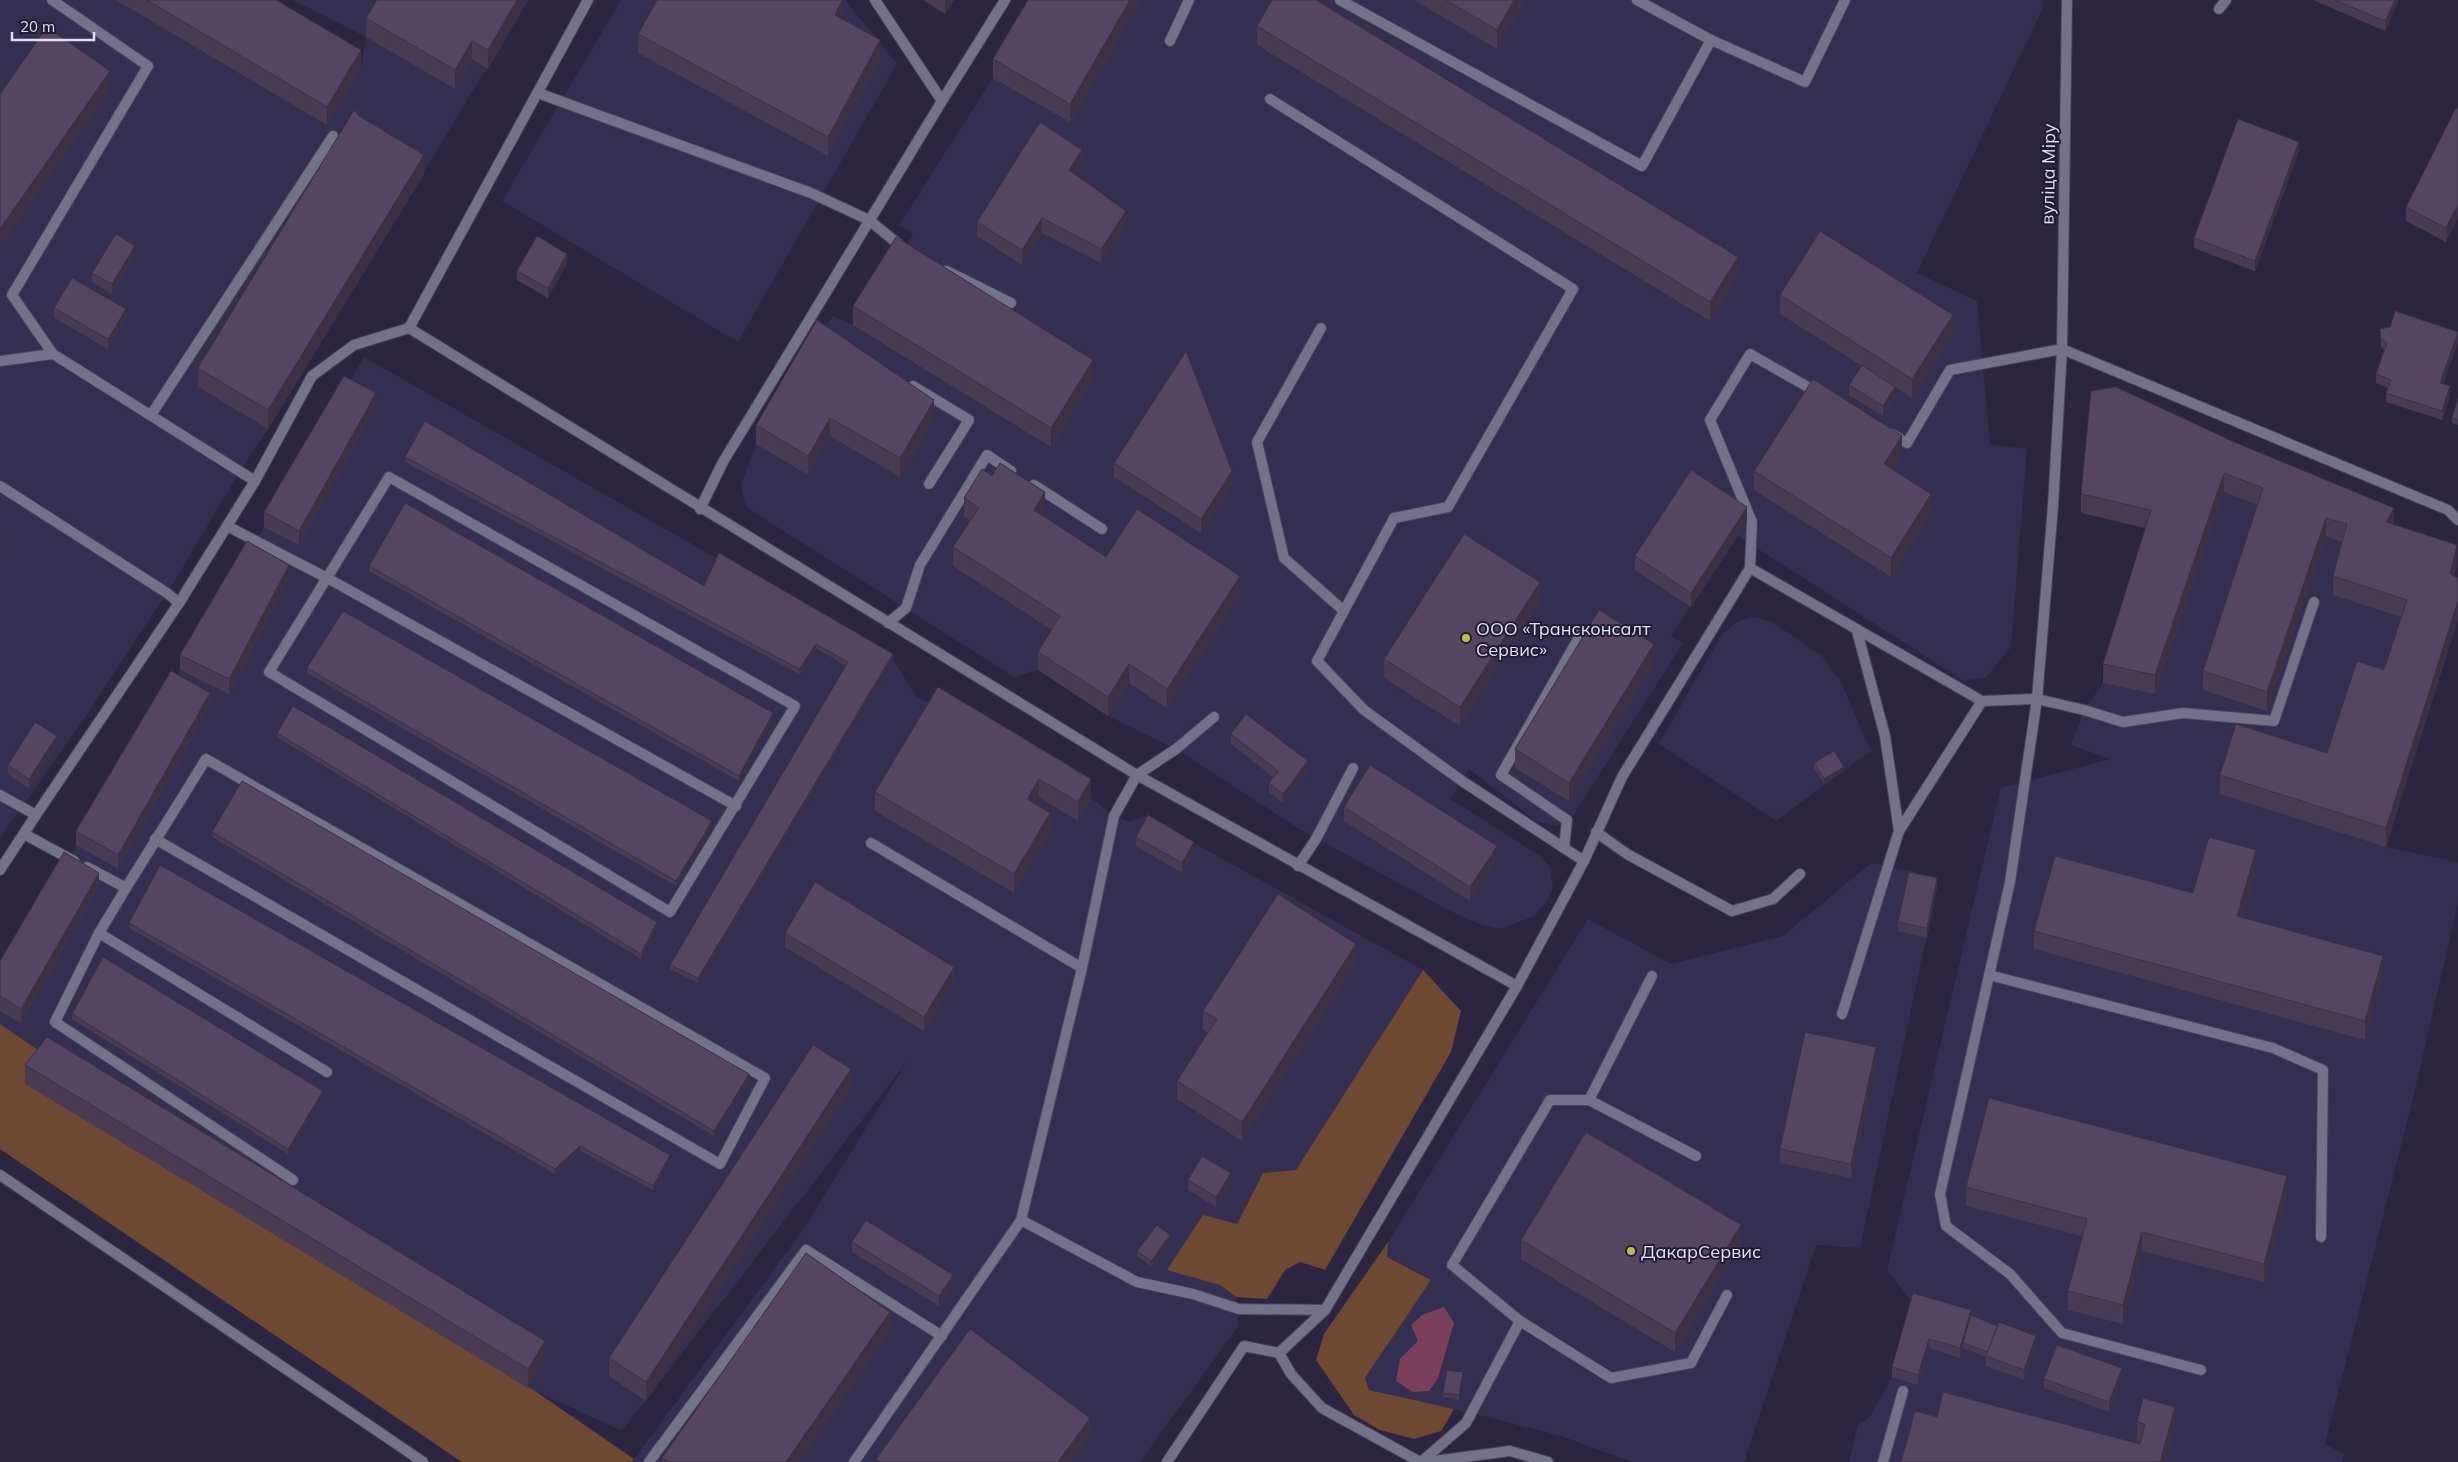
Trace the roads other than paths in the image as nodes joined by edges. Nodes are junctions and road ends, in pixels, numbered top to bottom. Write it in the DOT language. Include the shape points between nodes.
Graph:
graph roads {
  1 [pos="52,0"];
  2 [pos="588,0"];
  3 [pos="875,0"];
  4 [pos="1005,0"];
  5 [pos="1190,0"];
  6 [pos="1340,0"];
  7 [pos="1637,0"];
  8 [pos="1845,0"];
  9 [pos="2067,0"];
  10 [pos="2226,0"];
  11 [pos="2220,9"];
  12 [pos="1710,40"];
  13 [pos="1170,41"];
  14 [pos="538,93"];
  15 [pos="1270,99"];
  16 [pos="942,101"];
  17 [pos="333,136"];
  18 [pos="869,220"];
  19 [pos="913,254"];
  20 [pos="940,267"];
  21 [pos="1011,303"];
  22 [pos="409,328"];
  23 [pos="1321,328"];
  24 [pos="2062,350"];
  25 [pos="54,354"];
  26 [pos="0,361"];
  27 [pos="904,381"];
  28 [pos="1833,401"];
  29 [pos="151,415"];
  30 [pos="1882,429"];
  31 [pos="255,481"];
  32 [pos="929,484"];
  33 [pos="0,486"];
  34 [pos="700,509"];
  35 [pos="2458,520"];
  36 [pos="227,526"];
  37 [pos="1102,529"];
  38 [pos="1750,568"];
  39 [pos="329,579"];
  40 [pos="2314,602"];
  41 [pos="179,603"];
  42 [pos="1344,611"];
  43 [pos="888,623"];
  44 [pos="1857,631"];
  45 [pos="1582,632"];
  46 [pos="2037,699"];
  47 [pos="1982,701"];
  48 [pos="1214,717"];
  49 [pos="1353,768"];
  50 [pos="1136,775"];
  51 [pos="0,796"];
  52 [pos="736,806"];
  53 [pos="36,815"];
  54 [pos="1899,831"];
  55 [pos="1596,832"];
  56 [pos="24,834"];
  57 [pos="154,839"];
  58 [pos="871,843"];
  59 [pos="1564,848"];
  60 [pos="1584,861"];
  61 [pos="1298,866"];
  62 [pos="0,870"];
  63 [pos="1800,874"];
  64 [pos="126,888"];
  65 [pos="99,933"];
  66 [pos="1082,968"];
  67 [pos="1989,975"];
  68 [pos="1652,976"];
  69 [pos="1518,986"];
  70 [pos="1842,1014"];
  71 [pos="327,1072"];
  72 [pos="1589,1100"];
  73 [pos="1696,1156"];
  74 [pos="0,1175"];
  75 [pos="293,1180"];
  76 [pos="1021,1220"];
  77 [pos="2321,1237"];
  78 [pos="1727,1295"];
  79 [pos="1325,1310"];
  80 [pos="1520,1322"];
  81 [pos="942,1336"];
  82 [pos="1279,1353"];
  83 [pos="2201,1370"];
  84 [pos="1903,1391"];
  85 [pos="423,1462"];
  86 [pos="649,1462"];
  87 [pos="854,1462"];
  88 [pos="1167,1462"];
  89 [pos="1420,1462"];
  90 [pos="1426,1462"];
  91 [pos="1548,1462"];
  92 [pos="1883,1462"];
  1 -- 25 [label="street" via="148,66 12,296"];
  2 -- 14 [label="street"];
  3 -- 16 [label="street"];
  4 -- 16 [label="street"];
  5 -- 13 [label="street"];
  6 -- 12 [label="street" via="1642,166"];
  7 -- 12 [label="street"];
  8 -- 12 [label="street" via="1805,82"];
  9 -- 24 [label="street, вуліца Міру"];
  10 -- 11 [label="street"];
  14 -- 18 [label="street" via="811,193"];
  14 -- 22 [label="street"];
  15 -- 42 [label="street" via="1573,289 1448,507 1394,518"];
  16 -- 18 [label="street"];
  17 -- 29 [label="street"];
  18 -- 19 [label="street"];
  18 -- 34 [label="street" via="811,325 723,462"];
  20 -- 21 [label="street"];
  22 -- 31 [label="street" via="354,345 312,376"];
  22 -- 34 [label="street"];
  23 -- 42 [label="street" via="1257,442 1284,558"];
  24 -- 30 [label="street" via="1950,370 1907,443"];
  24 -- 35 [label="street" via="2448,510"];
  24 -- 46 [label="street, вуліца Міру"];
  25 -- 26 [label="street"];
  25 -- 29 [label="street"];
  27 -- 32 [label="street" via="969,420"];
  28 -- 38 [label="street" via="1750,354 1710,420 1752,522"];
  29 -- 31 [label="street"];
  31 -- 36 [label="street"];
  33 -- 41 [label="street"];
  34 -- 43 [label="street"];
  36 -- 39 [label="street"];
  36 -- 41 [label="street"];
  37 -- 43 [label="street" via="987,455 920,565 906,608"];
  38 -- 44 [label="street"];
  38 -- 55 [label="street" via="1622,777"];
  39 -- 52 [label="street"];
  39 -- 52 [label="street" via="389,477 795,706"];
  39 -- 52 [label="street" via="269,672 670,912"];
  40 -- 46 [label="street" via="2274,721 2183,714 2123,722"];
  41 -- 53 [label="street"];
  42 -- 59 [label="street" via="1316,661 1364,710 1462,781"];
  43 -- 50 [label="street"];
  44 -- 47 [label="street"];
  44 -- 54 [label="street" via="1885,736"];
  45 -- 59 [label="street" via="1501,775 1566,820"];
  46 -- 47 [label="street"];
  46 -- 67 [label="street, вуліца Міру" via="2010,882"];
  47 -- 54 [label="street"];
  48 -- 50 [label="street" via="1176,749"];
  49 -- 61 [label="street"];
  50 -- 61 [label="street"];
  50 -- 66 [label="street" via="1114,816"];
  51 -- 53 [label="street"];
  53 -- 56 [label="street"];
  54 -- 70 [label="street"];
  55 -- 60 [label="street"];
  55 -- 63 [label="street" via="1627,854 1732,911 1772,899"];
  56 -- 62 [label="street"];
  56 -- 64 [label="street"];
  57 -- 57 [label="street" via="206,758 765,1078 720,1164"];
  57 -- 64 [label="street"];
  58 -- 66 [label="street"];
  59 -- 60 [label="street"];
  60 -- 69 [label="street"];
  61 -- 69 [label="street"];
  64 -- 65 [label="street"];
  65 -- 71 [label="street"];
  65 -- 75 [label="street" via="55,1022"];
  66 -- 76 [label="street"];
  67 -- 77 [label="street" via="2273,1048 2323,1070"];
  67 -- 83 [label="street, вуліца Міру" via="1940,1194 1946,1226 2010,1274 2062,1333"];
  68 -- 72 [label="street"];
  69 -- 79 [label="street"];
  72 -- 73 [label="street"];
  72 -- 80 [label="street" via="1550,1100 1452,1265"];
  74 -- 85 [label="street"];
  76 -- 79 [label="street" via="1137,1282 1193,1294 1239,1309"];
  76 -- 81 [label="street"];
  78 -- 80 [label="street" via="1691,1363 1611,1378"];
  79 -- 82 [label="street"];
  80 -- 89 [label="street" via="1466,1423"];
  81 -- 86 [label="street" via="806,1250"];
  81 -- 87 [label="street"];
  82 -- 88 [label="street" via="1244,1346"];
  82 -- 89 [label="street" via="1291,1374 1322,1408"];
  84 -- 92 [label="street"];
  90 -- 91 [label="street" via="1510,1451"];
}
